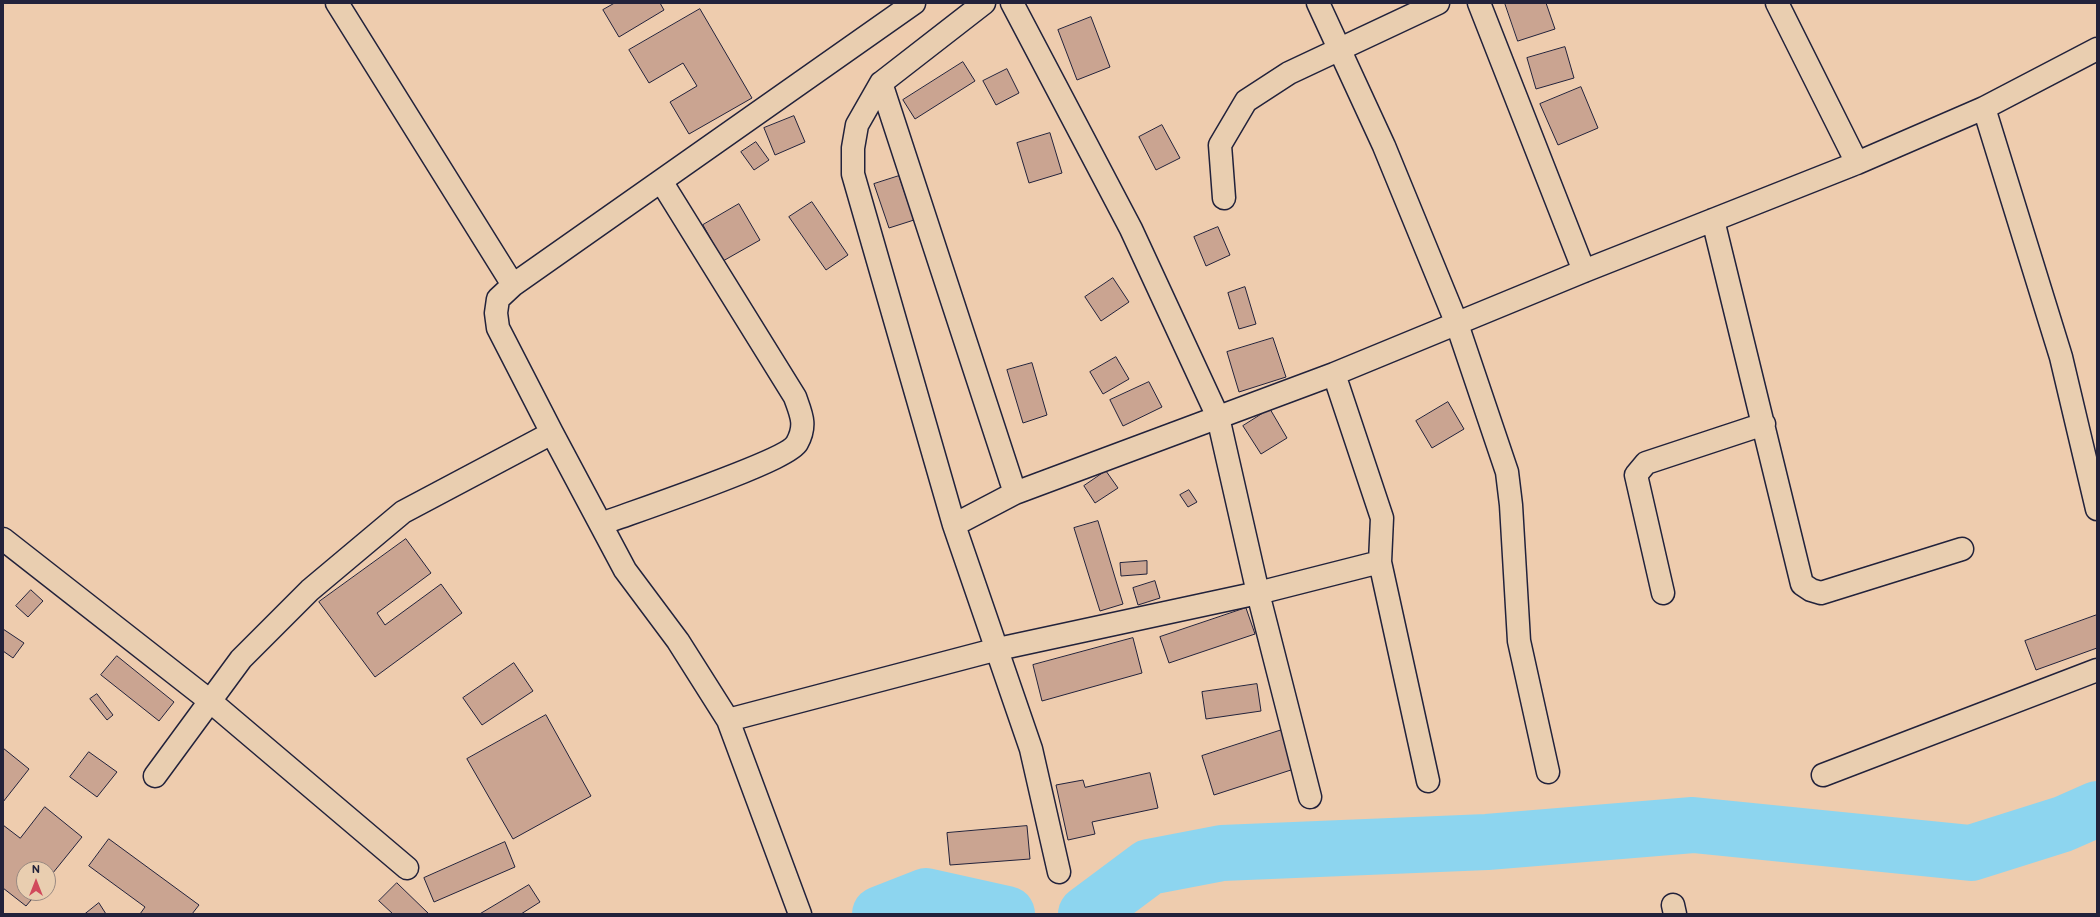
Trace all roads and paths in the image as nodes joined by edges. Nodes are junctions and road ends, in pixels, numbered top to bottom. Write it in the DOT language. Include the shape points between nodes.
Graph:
graph roads {
  1 [pos="337,3"];
  2 [pos="914,3"];
  3 [pos="984,3"];
  4 [pos="1012,3"];
  5 [pos="1318,3"];
  6 [pos="1438,3"];
  7 [pos="1479,3"];
  8 [pos="1776,3"];
  9 [pos="2097,48"];
  10 [pos="1339,50"];
  11 [pos="881,83"];
  12 [pos="1984,108"];
  13 [pos="1857,163"];
  14 [pos="662,181"];
  15 [pos="1224,198"];
  16 [pos="1713,220"];
  17 [pos="1584,271"];
  18 [pos="513,285"];
  19 [pos="1457,324"];
  20 [pos="1334,374"];
  21 [pos="1218,417"];
  22 [pos="1764,424"];
  23 [pos="552,433"];
  24 [pos="1016,493"];
  25 [pos="2097,510"];
  26 [pos="601,524"];
  27 [pos="954,525"];
  28 [pos="3,539"];
  29 [pos="1962,549"];
  30 [pos="1380,562"];
  31 [pos="1258,593"];
  32 [pos="1663,593"];
  33 [pos="998,649"];
  34 [pos="2097,670"];
  35 [pos="210,701"];
  36 [pos="728,720"];
  37 [pos="1548,772"];
  38 [pos="1823,775"];
  39 [pos="155,776"];
  40 [pos="1428,781"];
  41 [pos="1310,797"];
  42 [pos="407,868"];
  43 [pos="1059,872"];
  44 [pos="800,914"];
  1 -- 18 [label="street"];
  2 -- 14 [label="street"];
  3 -- 11 [label="street"];
  4 -- 21 [label="street" via="1131,229"];
  5 -- 10 [label="street"];
  6 -- 10 [label="street"];
  7 -- 17 [label="street"];
  8 -- 13 [label="street"];
  9 -- 12 [label="street"];
  10 -- 15 [label="street" via="1289,73 1246,101 1220,145"];
  10 -- 19 [label="street" via="1384,146"];
  11 -- 24 [label="street"];
  11 -- 27 [label="street" via="856,124 853,174"];
  12 -- 13 [label="street"];
  12 -- 25 [label="street" via="2061,357"];
  13 -- 16 [label="street"];
  14 -- 18 [label="street"];
  14 -- 26 [label="street" via="756,338 795,396 804,424 797,444 764,464"];
  16 -- 17 [label="street"];
  16 -- 22 [label="street"];
  17 -- 19 [label="street"];
  18 -- 23 [label="street" via="498,299 498,328"];
  19 -- 20 [label="street"];
  19 -- 37 [label="street" via="1507,472 1519,641"];
  20 -- 21 [label="street"];
  20 -- 30 [label="street" via="1382,518"];
  21 -- 24 [label="street"];
  21 -- 31 [label="street"];
  22 -- 29 [label="street" via="1802,584 1811,590 1820,593"];
  22 -- 32 [label="street" via="1646,463 1636,475"];
  23 -- 26 [label="street"];
  23 -- 35 [label="street" via="403,512 310,590 241,659"];
  24 -- 27 [label="street"];
  26 -- 36 [label="street" via="625,570 678,641"];
  27 -- 33 [label="street"];
  28 -- 35 [label="street"];
  30 -- 31 [label="street"];
  30 -- 40 [label="street"];
  31 -- 33 [label="street"];
  31 -- 41 [label="street"];
  33 -- 36 [label="street"];
  33 -- 43 [label="street" via="1032,749"];
  34 -- 38 [label="street"];
  35 -- 39 [label="street"];
  35 -- 42 [label="street"];
  36 -- 44 [label="street"];
}
